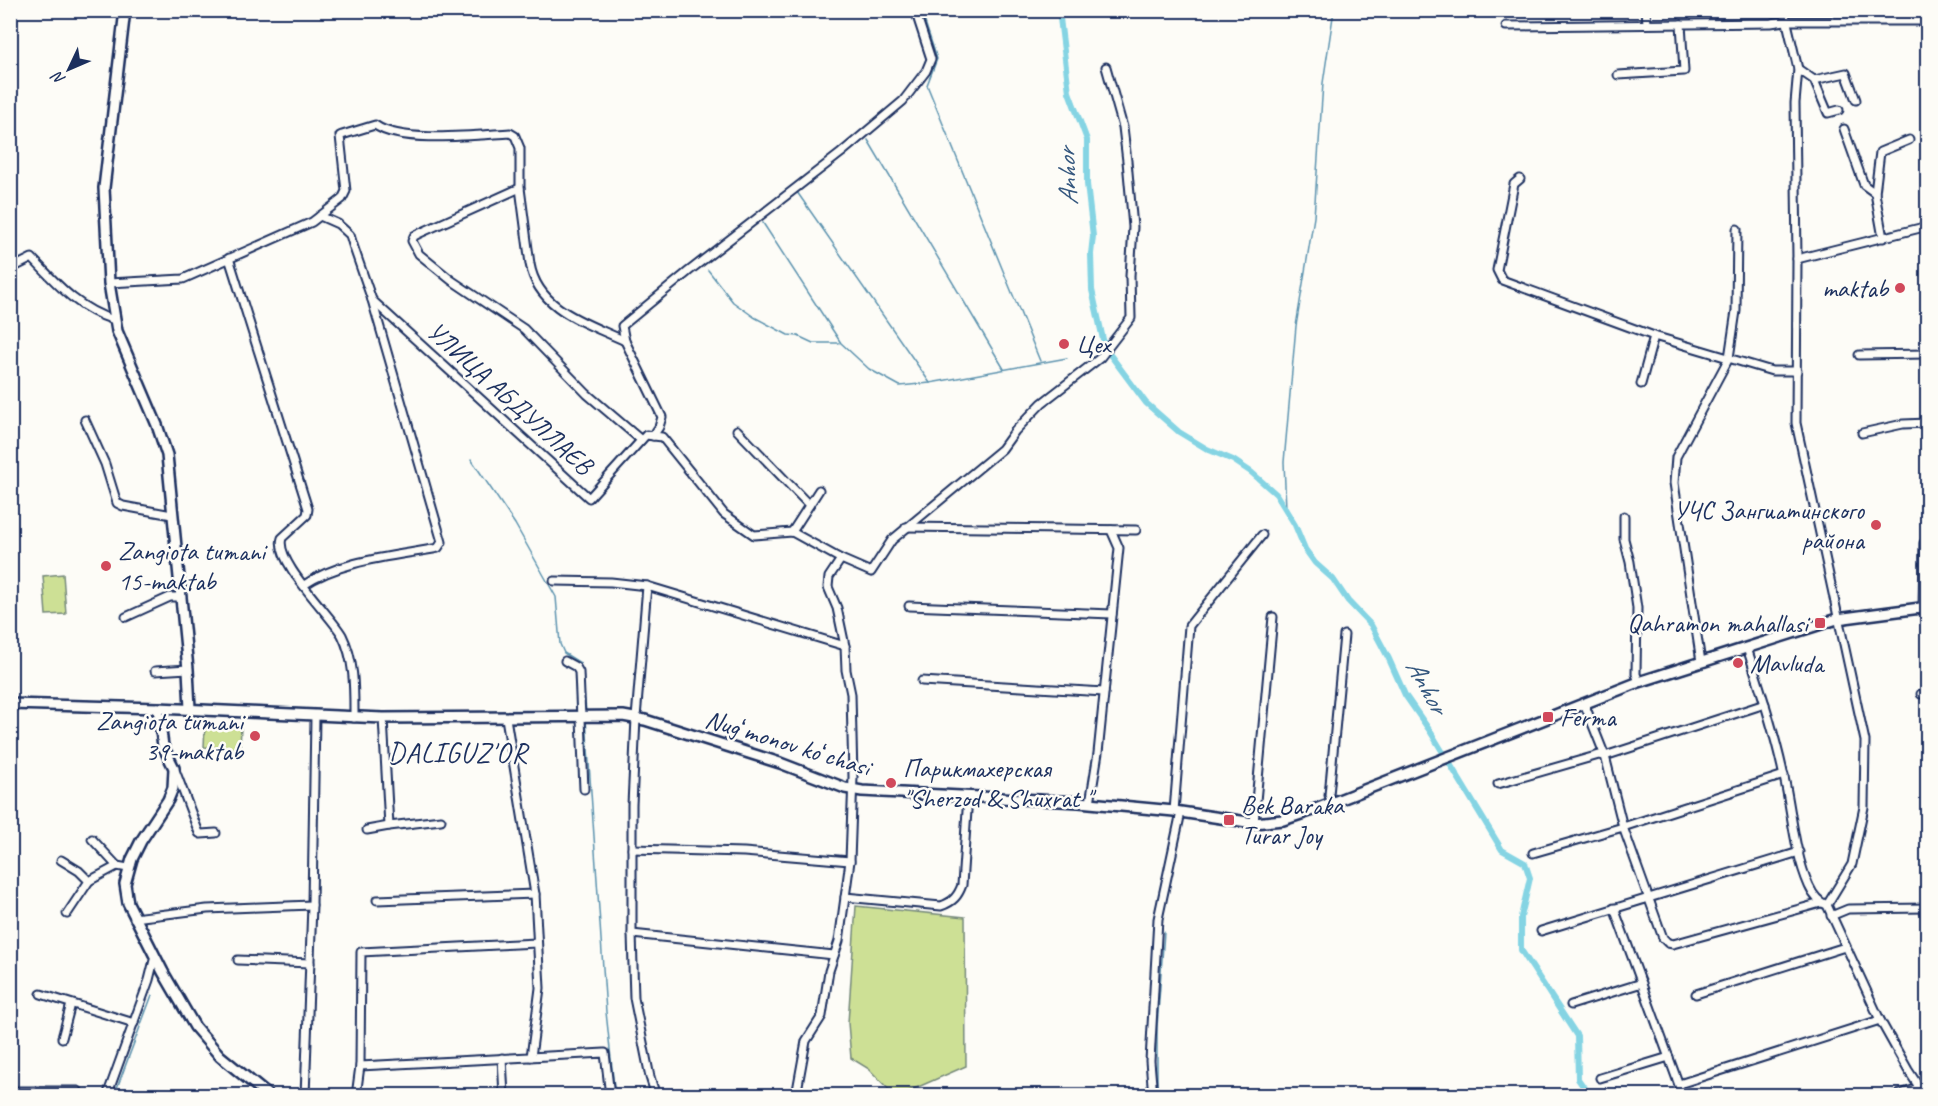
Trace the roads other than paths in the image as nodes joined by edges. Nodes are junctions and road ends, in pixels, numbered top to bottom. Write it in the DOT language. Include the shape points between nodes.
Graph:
graph roads {
  1 [pos="124,10"];
  2 [pos="915,10"];
  3 [pos="1646,10"];
  4 [pos="1784,10"];
  5 [pos="1785,21"];
  6 [pos="1928,21"];
  7 [pos="1647,23"];
  8 [pos="1681,24"];
  9 [pos="1506,26"];
  10 [pos="1106,67"];
  11 [pos="1798,69"];
  12 [pos="1618,75"];
  13 [pos="1814,80"];
  14 [pos="1856,100"];
  15 [pos="1839,110"];
  16 [pos="1844,129"];
  17 [pos="1909,140"];
  18 [pos="1520,179"];
  19 [pos="520,188"];
  20 [pos="1875,193"];
  21 [pos="320,216"];
  22 [pos="1928,226"];
  23 [pos="1737,229"];
  24 [pos="1883,238"];
  25 [pos="230,258"];
  26 [pos="1797,259"];
  27 [pos="10,269"];
  28 [pos="109,283"];
  29 [pos="372,300"];
  30 [pos="114,320"];
  31 [pos="1654,336"];
  32 [pos="625,341"];
  33 [pos="1928,354"];
  34 [pos="1859,355"];
  35 [pos="1729,357"];
  36 [pos="1797,371"];
  37 [pos="1641,384"];
  38 [pos="85,420"];
  39 [pos="1928,423"];
  40 [pos="737,430"];
  41 [pos="1862,433"];
  42 [pos="653,436"];
  43 [pos="641,440"];
  44 [pos="819,490"];
  45 [pos="809,505"];
  46 [pos="172,515"];
  47 [pos="1624,516"];
  48 [pos="906,527"];
  49 [pos="1111,530"];
  50 [pos="1136,530"];
  51 [pos="792,532"];
  52 [pos="1262,535"];
  53 [pos="1924,543"];
  54 [pos="841,559"];
  55 [pos="554,581"];
  56 [pos="304,585"];
  57 [pos="647,586"];
  58 [pos="181,597"];
  59 [pos="909,606"];
  60 [pos="1925,607"];
  61 [pos="1112,614"];
  62 [pos="1273,616"];
  63 [pos="126,617"];
  64 [pos="1837,619"];
  65 [pos="1344,635"];
  66 [pos="845,646"];
  67 [pos="1747,648"];
  68 [pos="565,661"];
  69 [pos="1701,662"];
  70 [pos="188,669"];
  71 [pos="155,671"];
  72 [pos="922,681"];
  73 [pos="1639,682"];
  74 [pos="1104,692"];
  75 [pos="1584,703"];
  76 [pos="10,704"];
  77 [pos="1765,704"];
  78 [pos="158,708"];
  79 [pos="190,710"];
  80 [pos="315,716"];
  81 [pos="581,717"];
  82 [pos="354,718"];
  83 [pos="383,718"];
  84 [pos="506,718"];
  85 [pos="636,718"];
  86 [pos="1605,756"];
  87 [pos="174,768"];
  88 [pos="1784,775"];
  89 [pos="1498,784"];
  90 [pos="584,789"];
  91 [pos="853,790"];
  92 [pos="968,796"];
  93 [pos="1090,803"];
  94 [pos="1332,803"];
  95 [pos="1177,812"];
  96 [pos="441,820"];
  97 [pos="1254,823"];
  98 [pos="389,826"];
  99 [pos="1623,827"];
  100 [pos="367,830"];
  101 [pos="216,833"];
  102 [pos="92,839"];
  103 [pos="632,849"];
  104 [pos="1799,852"];
  105 [pos="1533,853"];
  106 [pos="61,860"];
  107 [pos="850,861"];
  108 [pos="117,866"];
  109 [pos="129,868"];
  110 [pos="89,881"];
  111 [pos="535,894"];
  112 [pos="845,897"];
  113 [pos="1648,897"];
  114 [pos="377,900"];
  115 [pos="1824,904"];
  116 [pos="312,905"];
  117 [pos="1614,908"];
  118 [pos="1928,908"];
  119 [pos="67,914"];
  120 [pos="1831,916"];
  121 [pos="134,918"];
  122 [pos="1541,931"];
  123 [pos="632,934"];
  124 [pos="537,943"];
  125 [pos="1845,947"];
  126 [pos="155,955"];
  127 [pos="834,955"];
  128 [pos="238,960"];
  129 [pos="310,963"];
  130 [pos="163,972"];
  131 [pos="149,980"];
  132 [pos="1642,983"];
  133 [pos="41,994"];
  134 [pos="1696,994"];
  135 [pos="71,1004"];
  136 [pos="1571,1005"];
  137 [pos="1880,1020"];
  138 [pos="134,1023"];
  139 [pos="62,1038"];
  140 [pos="531,1057"];
  141 [pos="1669,1057"];
  142 [pos="502,1058"];
  143 [pos="360,1066"];
  144 [pos="1600,1078"];
  145 [pos="1679,1084"];
  146 [pos="1919,1088"];
  147 [pos="78,1091"];
  148 [pos="10,1092"];
  149 [pos="107,1095"];
  150 [pos="269,1095"];
  151 [pos="305,1095"];
  152 [pos="356,1095"];
  153 [pos="504,1095"];
  154 [pos="610,1095"];
  155 [pos="656,1095"];
  156 [pos="796,1095"];
  157 [pos="1153,1095"];
  158 [pos="1683,1095"];
  159 [pos="1894,1095"];
  160 [pos="1925,1095"];
  1 -- 28 [label="main road" via="104,188"];
  2 -- 32 [label="street" via="931,59 903,101 638,312 622,326"];
  3 -- 7 [label="street"];
  4 -- 5 [label="street"];
  5 -- 6 [label="street"];
  5 -- 8 [label="street"];
  5 -- 11 [label="street"];
  7 -- 8 [label="street"];
  7 -- 9 [label="street"];
  8 -- 12 [label="street" via="1684,71"];
  10 -- 48 [label="street" via="1123,127 1127,161 1133,227 1131,318 1100,358 1042,403 1002,449"];
  11 -- 13 [label="street"];
  11 -- 26 [label="street"];
  13 -- 14 [label="street" via="1846,73"];
  13 -- 15 [label="street" via="1828,113"];
  16 -- 20 [label="street" via="1864,185"];
  17 -- 20 [label="street" via="1880,152"];
  18 -- 31 [label="street" via="1514,184 1497,270 1502,280"];
  19 -- 21 [label="street" via="520,148 510,133 411,135 391,133 373,125 340,136 345,196"];
  19 -- 32 [label="street" via="532,276 537,286 566,314"];
  19 -- 43 [label="street" via="418,234 412,241 419,254 451,280 524,329 587,394"];
  20 -- 24 [label="street"];
  21 -- 25 [label="street"];
  21 -- 29 [label="street" via="350,235"];
  22 -- 24 [label="street"];
  23 -- 35 [label="street" via="1736,311"];
  24 -- 26 [label="street"];
  25 -- 28 [label="street" via="183,279"];
  25 -- 56 [label="street" via="308,508 307,515 284,535 280,544"];
  26 -- 36 [label="street"];
  27 -- 30 [label="street" via="33,258 69,296"];
  28 -- 30 [label="main road"];
  29 -- 43 [label="street, УЛИЦА АБДУЛЛАЕВ" via="589,498"];
  29 -- 56 [label="street" via="442,542 438,548 328,572"];
  30 -- 46 [label="main road" via="166,448"];
  31 -- 35 [label="street"];
  31 -- 37 [label="street"];
  32 -- 42 [label="street" via="662,417"];
  33 -- 34 [label="street"];
  35 -- 36 [label="street" via="1772,371"];
  35 -- 69 [label="street" via="1676,457 1674,483"];
  36 -- 64 [label="street" via="1796,423"];
  38 -- 46 [label="street" via="117,502"];
  39 -- 41 [label="street"];
  40 -- 45 [label="street"];
  42 -- 43 [label="street" via="646,435"];
  42 -- 51 [label="street" via="662,437 724,514 754,535"];
  44 -- 45 [label="street"];
  45 -- 51 [label="street"];
  46 -- 58 [label="main road"];
  47 -- 73 [label="street" via="1624,539 1637,608"];
  48 -- 49 [label="street"];
  48 -- 54 [label="street" via="892,540 871,572"];
  49 -- 50 [label="street"];
  49 -- 61 [label="street" via="1119,548"];
  51 -- 54 [label="street"];
  52 -- 95 [label="street" via="1189,626"];
  53 -- 60 [label="street"];
  54 -- 66 [label="street" via="829,577 828,587"];
  55 -- 57 [label="street"];
  56 -- 82 [label="street" via="342,635 353,672"];
  57 -- 66 [label="street"];
  57 -- 85 [label="street"];
  58 -- 63 [label="street" via="170,597"];
  58 -- 70 [label="main road"];
  59 -- 61 [label="street"];
  60 -- 64 [label="main road, Nugʻmonov koʻchasi"];
  61 -- 74 [label="street"];
  62 -- 97 [label="street"];
  64 -- 67 [label="main road, Nugʻmonov koʻchasi"];
  64 -- 115 [label="street" via="1865,741 1864,807 1852,864"];
  65 -- 94 [label="street" via="1329,795"];
  66 -- 91 [label="street" via="851,694"];
  67 -- 69 [label="main road, Nugʻmonov koʻchasi"];
  67 -- 77 [label="street"];
  68 -- 81 [label="street" via="579,672"];
  69 -- 73 [label="main road, Nugʻmonov koʻchasi"];
  70 -- 71 [label="street"];
  70 -- 79 [label="main road"];
  72 -- 74 [label="street"];
  73 -- 75 [label="main road, Nugʻmonov koʻchasi"];
  74 -- 93 [label="street"];
  75 -- 86 [label="street"];
  75 -- 94 [label="main road, Nugʻmonov koʻchasi"];
  76 -- 78 [label="main road"];
  77 -- 86 [label="street"];
  77 -- 88 [label="street"];
  78 -- 79 [label="main road"];
  78 -- 87 [label="main road" via="163,746"];
  79 -- 80 [label="main road"];
  80 -- 82 [label="main road"];
  80 -- 116 [label="street"];
  81 -- 84 [label="main road"];
  81 -- 85 [label="main road, Nugʻmonov koʻchasi"];
  81 -- 90 [label="street"];
  82 -- 83 [label="main road"];
  83 -- 84 [label="main road"];
  83 -- 98 [label="street"];
  84 -- 111 [label="street"];
  85 -- 91 [label="main road, Nugʻmonov koʻchasi"];
  85 -- 103 [label="street"];
  86 -- 89 [label="street"];
  86 -- 99 [label="street"];
  87 -- 101 [label="street" via="199,833"];
  87 -- 109 [label="main road" via="171,796 141,841"];
  88 -- 99 [label="street"];
  88 -- 104 [label="street"];
  91 -- 92 [label="main road, Nugʻmonov koʻchasi"];
  91 -- 107 [label="street"];
  92 -- 93 [label="main road, Nugʻmonov koʻchasi"];
  92 -- 112 [label="street" via="962,885 954,900 941,906"];
  93 -- 95 [label="main road, Nugʻmonov koʻchasi"];
  94 -- 97 [label="main road, Nugʻmonov koʻchasi" via="1283,820"];
  95 -- 97 [label="main road, Nugʻmonov koʻchasi"];
  95 -- 157 [label="street" via="1158,919 1150,1061"];
  96 -- 98 [label="street"];
  98 -- 100 [label="street"];
  99 -- 105 [label="street"];
  99 -- 113 [label="street"];
  102 -- 108 [label="street"];
  103 -- 107 [label="street" via="744,852"];
  103 -- 123 [label="street"];
  104 -- 113 [label="street"];
  104 -- 115 [label="street" via="1813,895"];
  106 -- 110 [label="street"];
  107 -- 112 [label="street"];
  108 -- 109 [label="street"];
  108 -- 110 [label="street"];
  109 -- 121 [label="main road" via="126,893"];
  110 -- 119 [label="street"];
  111 -- 114 [label="street"];
  111 -- 124 [label="street"];
  112 -- 127 [label="street"];
  113 -- 115 [label="street" via="1668,944"];
  113 -- 117 [label="street"];
  115 -- 120 [label="street"];
  116 -- 121 [label="street" via="207,909"];
  116 -- 129 [label="street"];
  117 -- 122 [label="street"];
  117 -- 132 [label="street"];
  118 -- 120 [label="street" via="1848,909"];
  120 -- 125 [label="street"];
  121 -- 126 [label="main road"];
  123 -- 127 [label="street"];
  123 -- 155 [label="street" via="634,998"];
  124 -- 140 [label="street" via="540,988"];
  124 -- 143 [label="street" via="361,952"];
  125 -- 134 [label="street"];
  125 -- 137 [label="street"];
  126 -- 130 [label="main road"];
  126 -- 131 [label="street"];
  127 -- 156 [label="street" via="822,1016 806,1041"];
  128 -- 129 [label="street"];
  129 -- 151 [label="street"];
  130 -- 131 [label="street"];
  130 -- 150 [label="main road" via="203,1037 229,1064"];
  131 -- 138 [label="street"];
  132 -- 136 [label="street"];
  132 -- 141 [label="street"];
  133 -- 135 [label="street"];
  135 -- 138 [label="street"];
  135 -- 139 [label="street"];
  137 -- 145 [label="street"];
  137 -- 146 [label="street"];
  138 -- 149 [label="street"];
  140 -- 142 [label="street"];
  140 -- 154 [label="street" via="605,1053"];
  141 -- 144 [label="street"];
  141 -- 145 [label="street"];
  142 -- 143 [label="street"];
  142 -- 153 [label="street"];
  143 -- 152 [label="street"];
  145 -- 158 [label="street"];
  146 -- 159 [label="street"];
  146 -- 160 [label="street"];
  147 -- 148 [label="street"];
}
